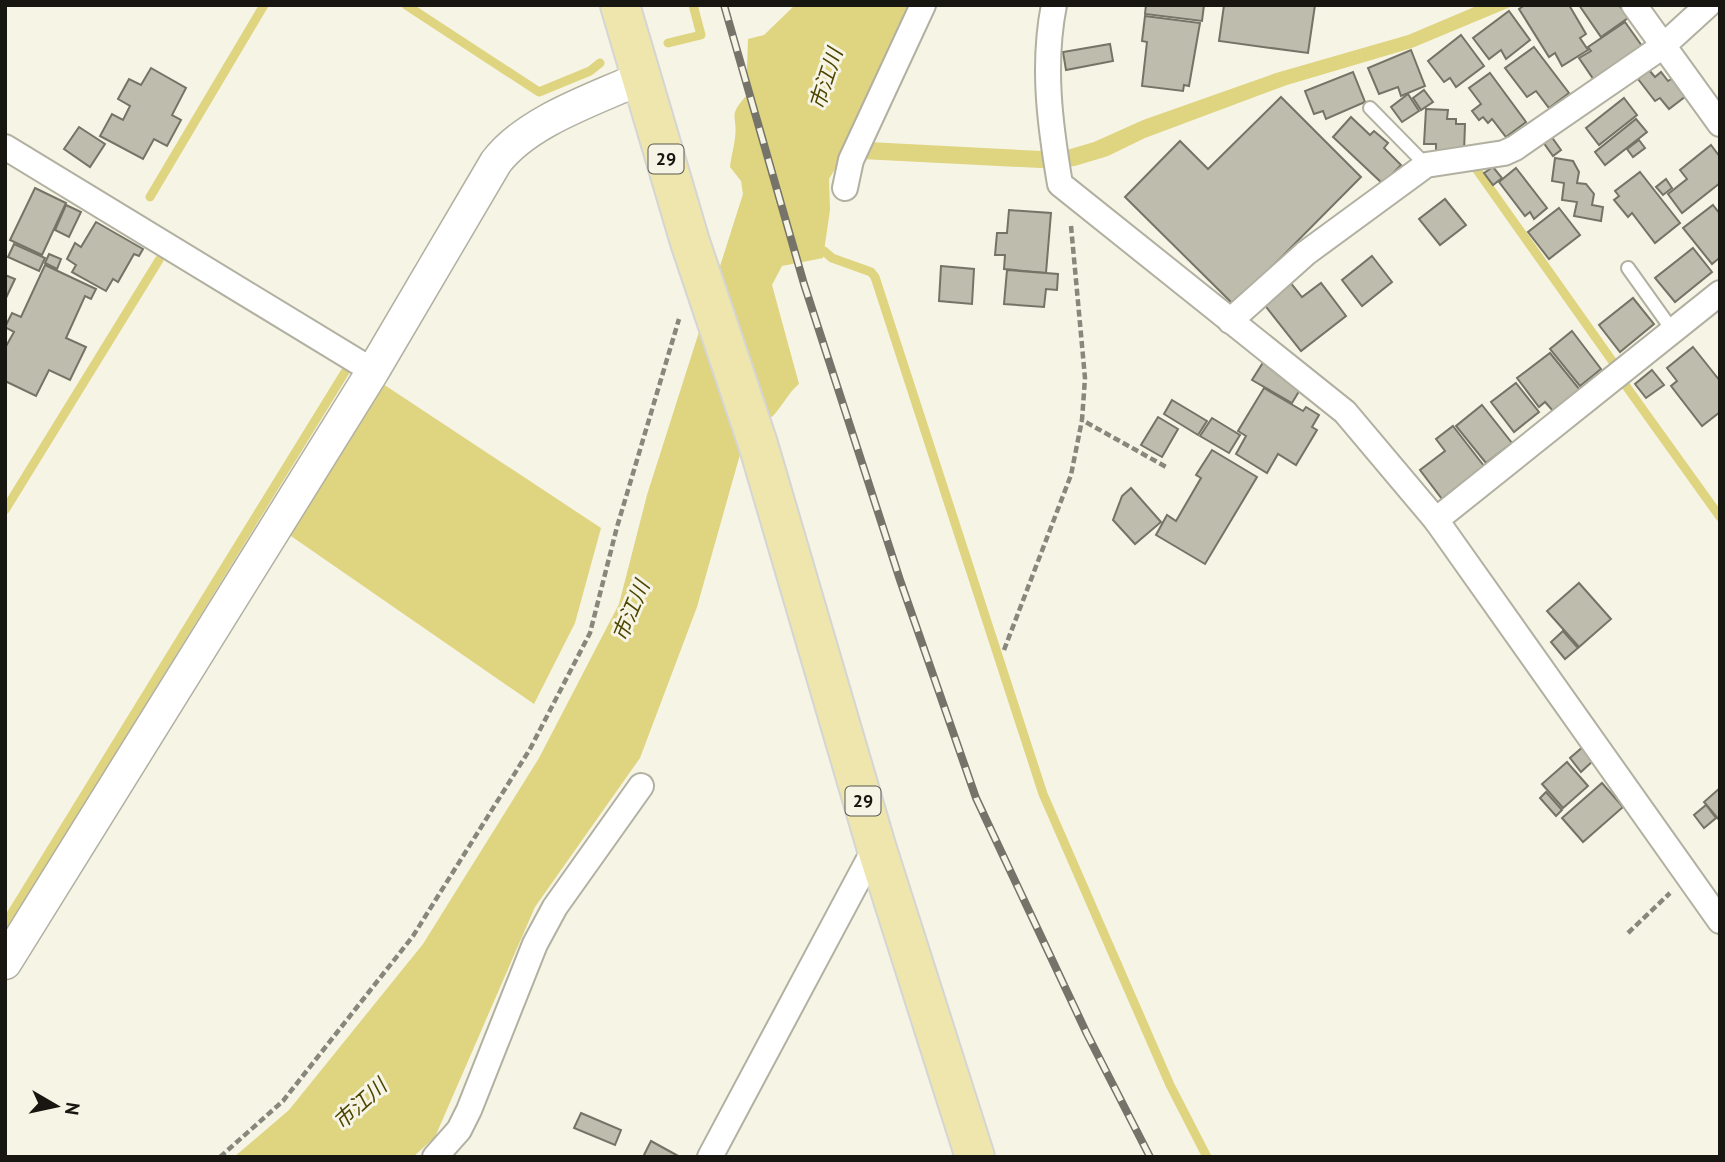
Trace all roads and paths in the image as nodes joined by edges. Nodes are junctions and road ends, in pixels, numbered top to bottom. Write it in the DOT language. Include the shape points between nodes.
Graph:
graph roads {
  1 [pos="620,5"];
  2 [pos="923,5"];
  3 [pos="1054,5"];
  4 [pos="1634,5"];
  5 [pos="1708,5"];
  6 [pos="1663,46"];
  7 [pos="643,77"];
  8 [pos="1370,108"];
  9 [pos="1720,124"];
  10 [pos="6,148"];
  11 [pos="1426,165"];
  12 [pos="1063,181"];
  13 [pos="845,188"];
  14 [pos="1628,268"];
  15 [pos="1720,293"];
  16 [pos="679,319"];
  17 [pos="1230,321"];
  18 [pos="1673,331"];
  19 [pos="373,371"];
  20 [pos="1082,420"];
  21 [pos="1168,468"];
  22 [pos="1436,520"];
  23 [pos="1003,650"];
  24 [pos="641,786"];
  25 [pos="876,846"];
  26 [pos="1689,877"];
  27 [pos="1720,921"];
  28 [pos="1628,933"];
  29 [pos="5,963"];
  30 [pos="219,1157"];
  31 [pos="435,1157"];
  32 [pos="710,1157"];
  33 [pos="975,1157"];
  1 -- 7 [label="main road, 29"];
  2 -- 13 [label="street" via="851,160"];
  3 -- 12 [label="street" via="1048,73 1053,143"];
  4 -- 6 [label="street"];
  5 -- 6 [label="street"];
  6 -- 9 [label="street"];
  6 -- 11 [label="street" via="1515,148"];
  7 -- 19 [label="street" via="529,131 508,146"];
  7 -- 25 [label="main road, 29" via="690,242 758,444"];
  8 -- 11 [label="lane"];
  10 -- 19 [label="street"];
  11 -- 17 [label="street" via="1306,253"];
  12 -- 17 [label="street"];
  12 -- 20 [label="path" via="1085,378"];
  14 -- 18 [label="lane"];
  15 -- 18 [label="street"];
  16 -- 30 [label="path" via="590,634 530,749 413,936 283,1101"];
  17 -- 22 [label="street" via="1345,412"];
  18 -- 22 [label="street"];
  19 -- 29 [label="street"];
  20 -- 21 [label="path"];
  20 -- 23 [label="path" via="1071,475"];
  22 -- 26 [label="street"];
  24 -- 31 [label="street" via="555,906 535,944 469,1110 459,1130"];
  25 -- 32 [label="street"];
  25 -- 33 [label="main road, 29"];
  26 -- 27 [label="street"];
  26 -- 28 [label="path"];
}
